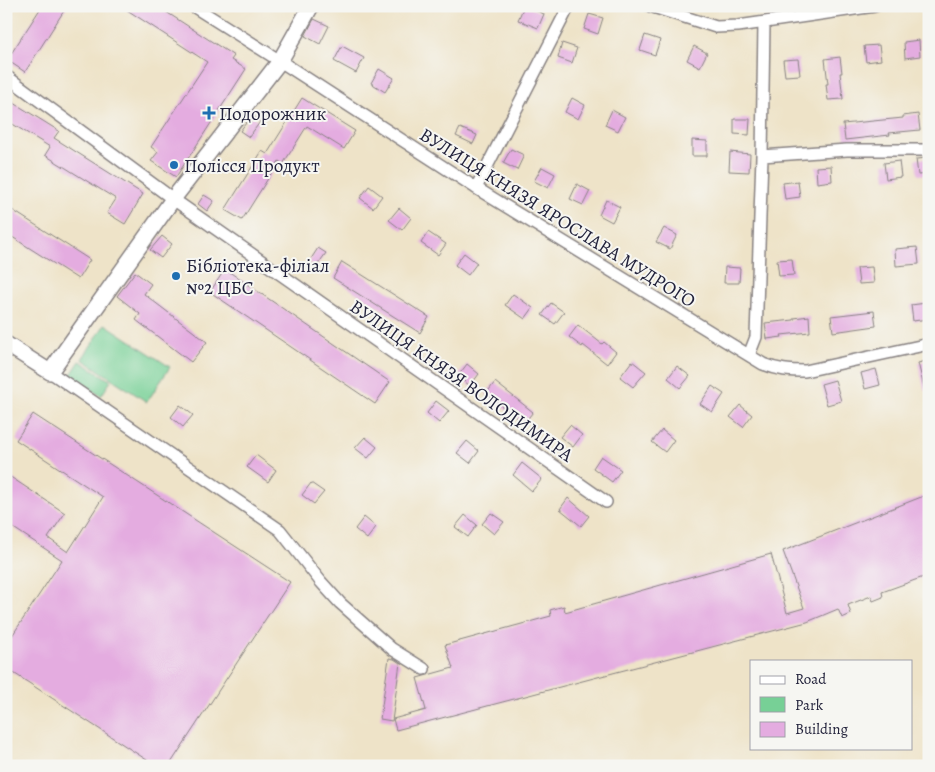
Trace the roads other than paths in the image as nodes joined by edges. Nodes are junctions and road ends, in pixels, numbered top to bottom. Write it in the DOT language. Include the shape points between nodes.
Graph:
graph roads {
  1 [pos="193,6"];
  2 [pos="311,6"];
  3 [pos="569,6"];
  4 [pos="650,6"];
  5 [pos="875,6"];
  6 [pos="764,23"];
  7 [pos="280,61"];
  8 [pos="6,76"];
  9 [pos="929,150"];
  10 [pos="762,156"];
  11 [pos="476,188"];
  12 [pos="173,199"];
  13 [pos="6,344"];
  14 [pos="929,344"];
  15 [pos="749,355"];
  16 [pos="50,372"];
  17 [pos="606,502"];
  18 [pos="424,669"];
  1 -- 7 [label="street, ВУЛИЦЯ КНЯЗЯ ЯРОСЛАВА МУДРОГО"];
  2 -- 7 [label="street"];
  3 -- 11 [label="street"];
  4 -- 6 [label="street" via="716,27"];
  5 -- 6 [label="street"];
  6 -- 10 [label="street"];
  7 -- 11 [label="street, ВУЛИЦЯ КНЯЗЯ ЯРОСЛАВА МУДРОГО"];
  7 -- 12 [label="street"];
  8 -- 12 [label="street, ВУЛИЦЯ КНЯЗЯ ВОЛОДИМИРА"];
  9 -- 10 [label="street" via="847,150"];
  10 -- 15 [label="street" via="756,337"];
  11 -- 15 [label="street, ВУЛИЦЯ КНЯЗЯ ЯРОСЛАВА МУДРОГО"];
  12 -- 16 [label="street"];
  12 -- 17 [label="street, ВУЛИЦЯ КНЯЗЯ ВОЛОДИМИРА"];
  13 -- 16 [label="street"];
  14 -- 15 [label="street, ВУЛИЦЯ КНЯЗЯ ЯРОСЛАВА МУДРОГО" via="805,371 774,369"];
  16 -- 18 [label="street" via="280,530 340,603 392,649"];
}
